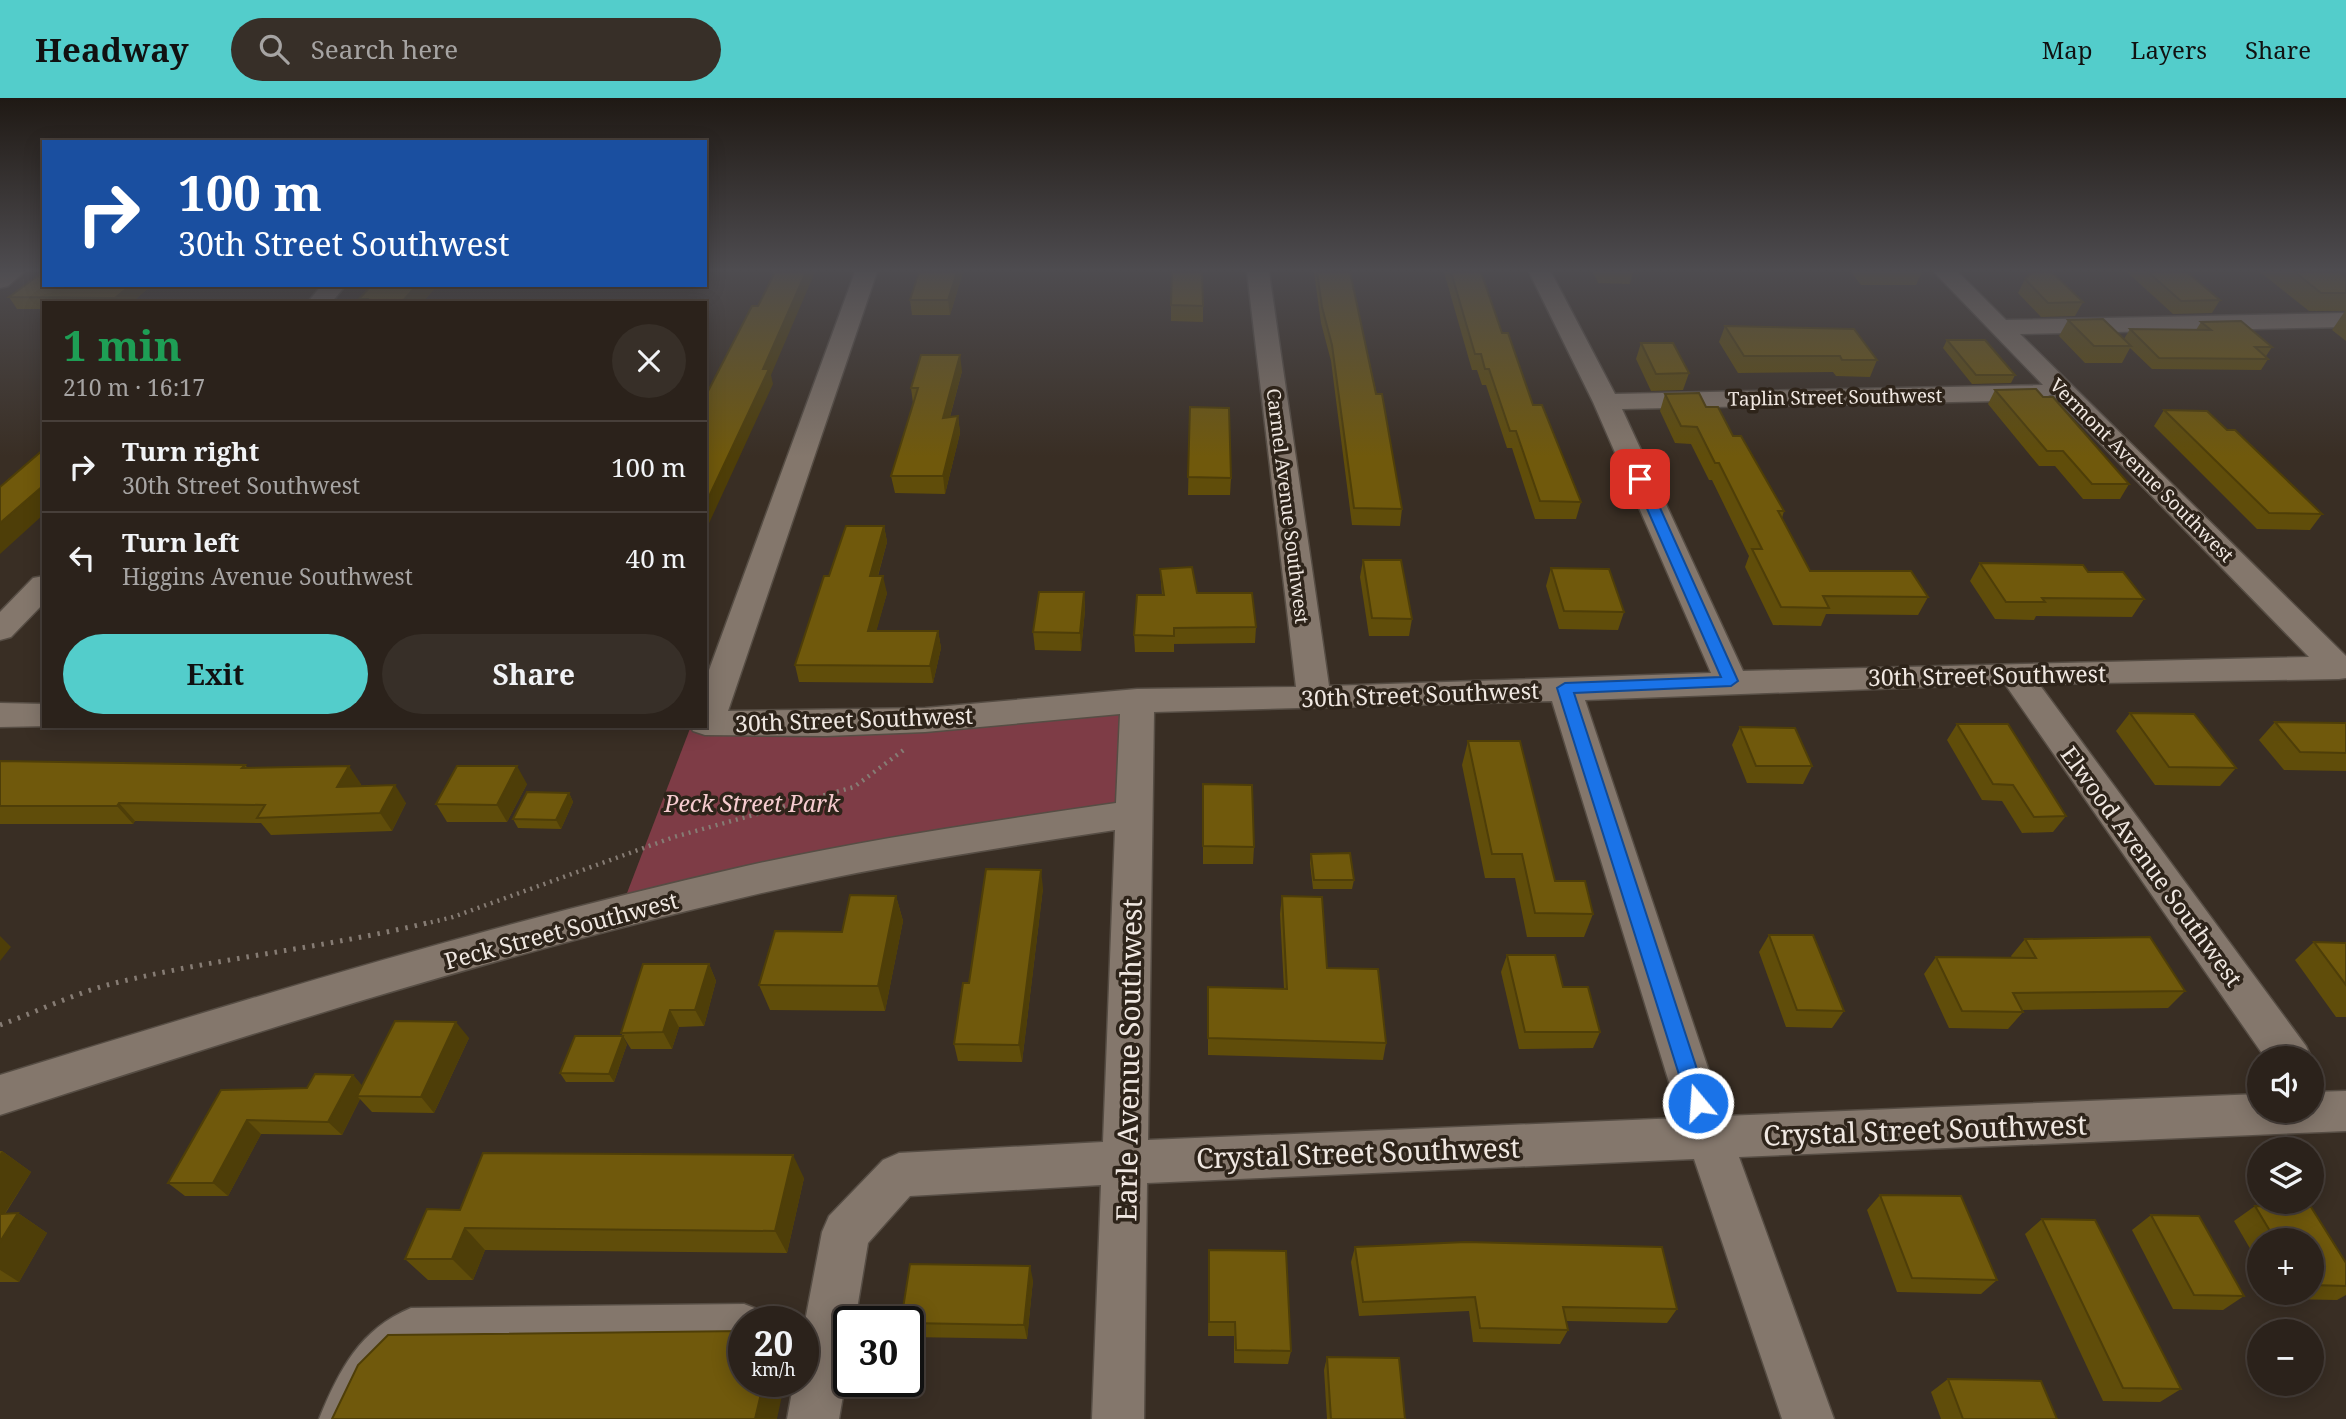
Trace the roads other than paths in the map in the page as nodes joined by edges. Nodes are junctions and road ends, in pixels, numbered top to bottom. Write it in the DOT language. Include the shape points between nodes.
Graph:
graph roads {
  1 [pos="844,334"];
  2 [pos="1266,334"];
  3 [pos="1571,334"];
  4 [pos="2004,334"];
  5 [pos="2064,392"];
  6 [pos="1606,402"];
  7 [pos="42,587"];
  8 [pos="0,630"];
  9 [pos="2343,667"];
  10 [pos="2014,673"];
  11 [pos="1731,681"];
  12 [pos="1565,688"];
  13 [pos="1314,698"];
  14 [pos="1137,701"];
  15 [pos="0,715"];
  16 [pos="42,716"];
  17 [pos="707,720"];
  18 [pos="707,723"];
  19 [pos="1133,814"];
  20 [pos="2282,1046"];
  21 [pos="0,1095"];
  22 [pos="2329,1104"];
  23 [pos="1709,1138"];
  24 [pos="1126,1161"];
  25 [pos="819,1318"];
  26 [pos="728,1329"];
  27 [pos="814,1397"];
  28 [pos="345,1419"];
  29 [pos="813,1419"];
  30 [pos="1118,1419"];
  31 [pos="1808,1419"];
  1 -- 17 [label="street"];
  2 -- 13 [label="street, Carmel Avenue Southwest"];
  3 -- 6 [label="street"];
  4 -- 5 [label="street, Vermont Avenue Southwest"];
  5 -- 6 [label="street, Taplin Street Southwest"];
  5 -- 9 [label="street, Vermont Avenue Southwest"];
  6 -- 11 [label="street"];
  7 -- 8 [label="street"];
  9 -- 10 [label="street, 30th Street Southwest"];
  10 -- 11 [label="street, 30th Street Southwest"];
  10 -- 20 [label="street, Elwood Avenue Southwest"];
  11 -- 12 [label="street, 30th Street Southwest"];
  12 -- 13 [label="street, 30th Street Southwest"];
  12 -- 23 [label="street"];
  13 -- 14 [label="street, 30th Street Southwest"];
  14 -- 18 [label="street, 30th Street Southwest" via="925,720"];
  14 -- 19 [label="street, Earle Avenue Southwest"];
  15 -- 16 [label="street"];
  19 -- 21 [label="street, Peck Street Southwest" via="855,858 683,897 259,1013"];
  19 -- 24 [label="street, Earle Avenue Southwest"];
  22 -- 23 [label="street, Crystal Street Southwest"];
  23 -- 24 [label="street, Crystal Street Southwest"];
  23 -- 31 [label="street"];
  24 -- 25 [label="street, Crystal Street Southwest" via="899,1175 846,1232"];
  24 -- 30 [label="street, Earle Avenue Southwest"];
  26 -- 28 [label="street" via="411,1333 385,1350 365,1373"];
  27 -- 29 [label="street, Crystal Street Southwest"];
}
